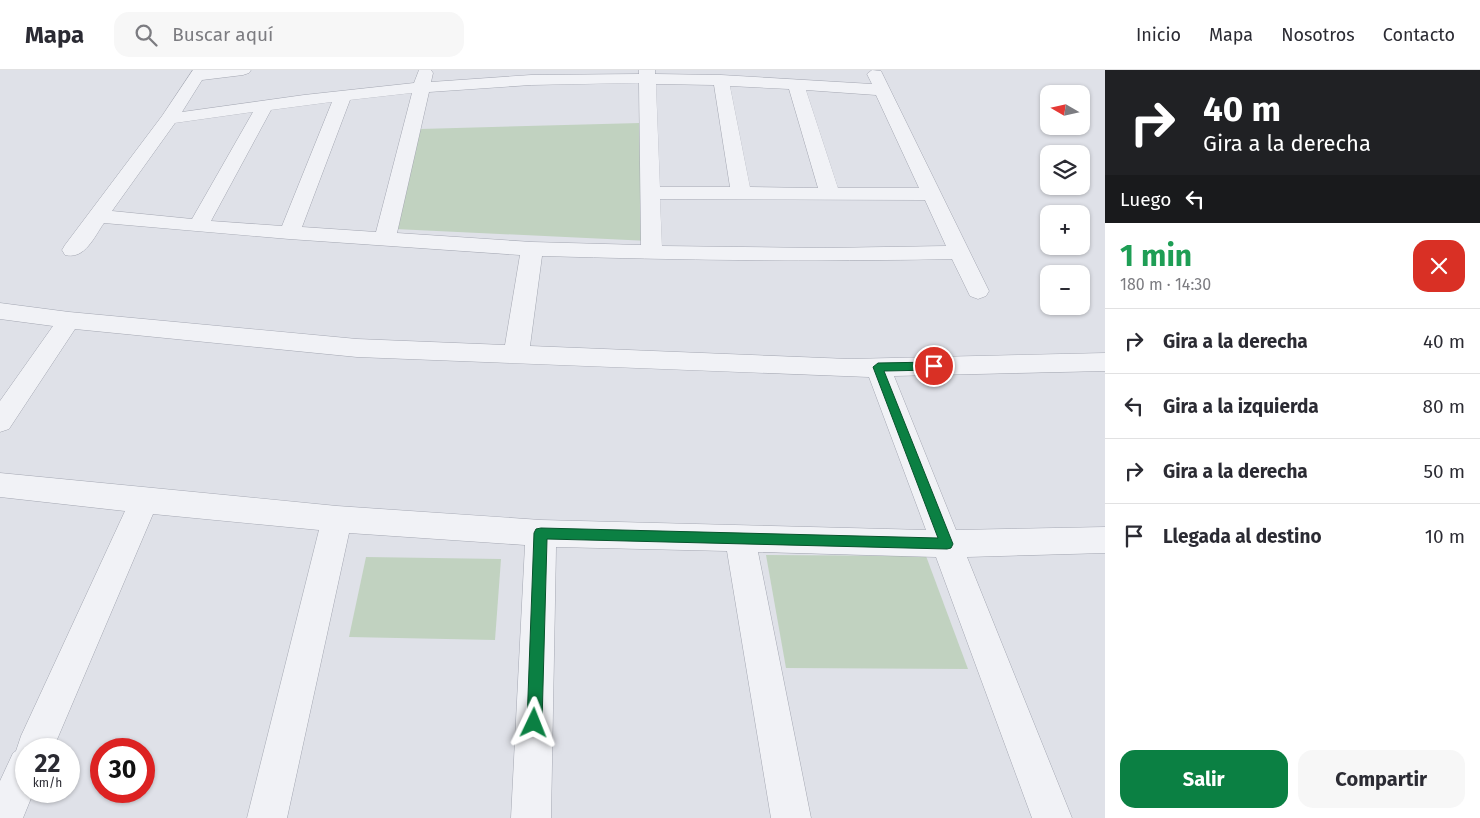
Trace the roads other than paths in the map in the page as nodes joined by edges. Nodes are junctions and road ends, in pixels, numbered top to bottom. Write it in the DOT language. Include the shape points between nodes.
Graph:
graph roads {
  1 [pos="243,70"];
  2 [pos="426,70"];
  3 [pos="873,70"];
  4 [pos="199,73"];
  5 [pos="647,74"];
  6 [pos="721,80"];
  7 [pos="796,84"];
  8 [pos="422,88"];
  9 [pos="882,90"];
  10 [pos="343,96"];
  11 [pos="265,105"];
  12 [pos="169,118"];
  13 [pos="650,193"];
  14 [pos="741,193"];
  15 [pos="830,194"];
  16 [pos="932,194"];
  17 [pos="98,216"];
  18 [pos="198,226"];
  19 [pos="289,233"];
  20 [pos="385,239"];
  21 [pos="532,249"];
  22 [pos="73,250"];
  23 [pos="959,252"];
  24 [pos="652,253"];
  25 [pos="978,291"];
  26 [pos="0,311"];
  27 [pos="69,320"];
  28 [pos="516,355"];
  29 [pos="1105,362"];
  30 [pos="878,367"];
  31 [pos="0,422"];
  32 [pos="0,485"];
  33 [pos="144,501"];
  34 [pos="337,519"];
  35 [pos="541,533"];
  36 [pos="740,539"];
  37 [pos="1105,540"];
  38 [pos="947,544"];
  39 [pos="39,738"];
  40 [pos="15,791"];
  41 [pos="3,818"];
  42 [pos="267,818"];
  43 [pos="531,818"];
  44 [pos="791,818"];
  45 [pos="1052,818"];
  1 -- 4 [label="street"];
  2 -- 8 [label="street"];
  3 -- 9 [label="street"];
  4 -- 12 [label="street"];
  5 -- 6 [label="street"];
  5 -- 8 [label="street"];
  5 -- 13 [label="street"];
  6 -- 7 [label="street"];
  6 -- 14 [label="street"];
  7 -- 9 [label="street"];
  7 -- 15 [label="street"];
  8 -- 10 [label="street"];
  8 -- 20 [label="street"];
  9 -- 16 [label="street"];
  10 -- 11 [label="street"];
  10 -- 19 [label="street"];
  11 -- 12 [label="street"];
  11 -- 18 [label="street"];
  12 -- 17 [label="street"];
  13 -- 14 [label="street"];
  13 -- 24 [label="street"];
  14 -- 15 [label="street"];
  15 -- 16 [label="street"];
  16 -- 23 [label="street"];
  17 -- 18 [label="street"];
  17 -- 22 [label="street"];
  18 -- 19 [label="street"];
  19 -- 20 [label="street"];
  20 -- 21 [label="street"];
  21 -- 24 [label="street"];
  21 -- 28 [label="street"];
  23 -- 24 [label="street" via="824,255"];
  23 -- 25 [label="street"];
  26 -- 27 [label="street"];
  27 -- 28 [label="street" via="358,348"];
  27 -- 31 [label="street"];
  28 -- 30 [label="street"];
  29 -- 30 [label="street"];
  30 -- 38 [label="street"];
  32 -- 33 [label="street"];
  33 -- 34 [label="street"];
  33 -- 39 [label="street"];
  34 -- 35 [label="street"];
  34 -- 42 [label="street"];
  35 -- 36 [label="street"];
  35 -- 43 [label="street"];
  36 -- 38 [label="street"];
  36 -- 44 [label="street"];
  37 -- 38 [label="street"];
  38 -- 45 [label="street"];
  40 -- 41 [label="street"];
}
